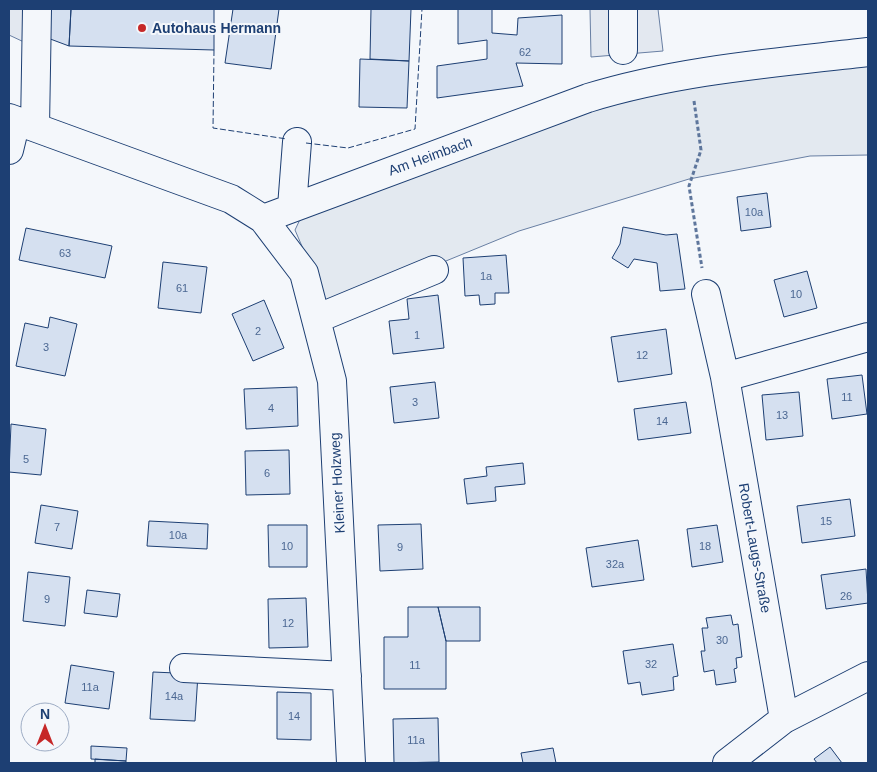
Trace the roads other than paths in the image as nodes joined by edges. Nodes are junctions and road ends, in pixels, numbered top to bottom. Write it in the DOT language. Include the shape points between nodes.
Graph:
graph roads {
  1 [pos="37,9"];
  2 [pos="623,9"];
  3 [pos="624,50"];
  4 [pos="868,52"];
  5 [pos="20,122"];
  6 [pos="297,142"];
  7 [pos="9,150"];
  8 [pos="292,207"];
  9 [pos="263,219"];
  10 [pos="434,270"];
  11 [pos="706,294"];
  12 [pos="316,319"];
  13 [pos="868,337"];
  14 [pos="725,377"];
  15 [pos="184,668"];
  16 [pos="347,676"];
  17 [pos="868,676"];
  18 [pos="784,719"];
  19 [pos="351,763"];
  20 [pos="727,763"];
  1 -- 5 [label="street"];
  2 -- 3 [label="street"];
  4 -- 8 [label="street, Am Heimbach" via="690,73 627,86"];
  5 -- 7 [label="street"];
  5 -- 9 [label="street" via="231,199"];
  6 -- 8 [label="street"];
  8 -- 9 [label="street, Am Heimbach"];
  9 -- 12 [label="street, Kleiner Holzweg" via="304,273"];
  10 -- 12 [label="street"];
  11 -- 14 [label="street, Robert-Laugs-Straße"];
  12 -- 16 [label="street, Kleiner Holzweg" via="332,381"];
  13 -- 14 [label="street"];
  14 -- 18 [label="street, Robert-Laugs-Straße"];
  15 -- 16 [label="street"];
  16 -- 19 [label="street, Kleiner Holzweg"];
  17 -- 18 [label="street"];
  18 -- 20 [label="street"];
}
